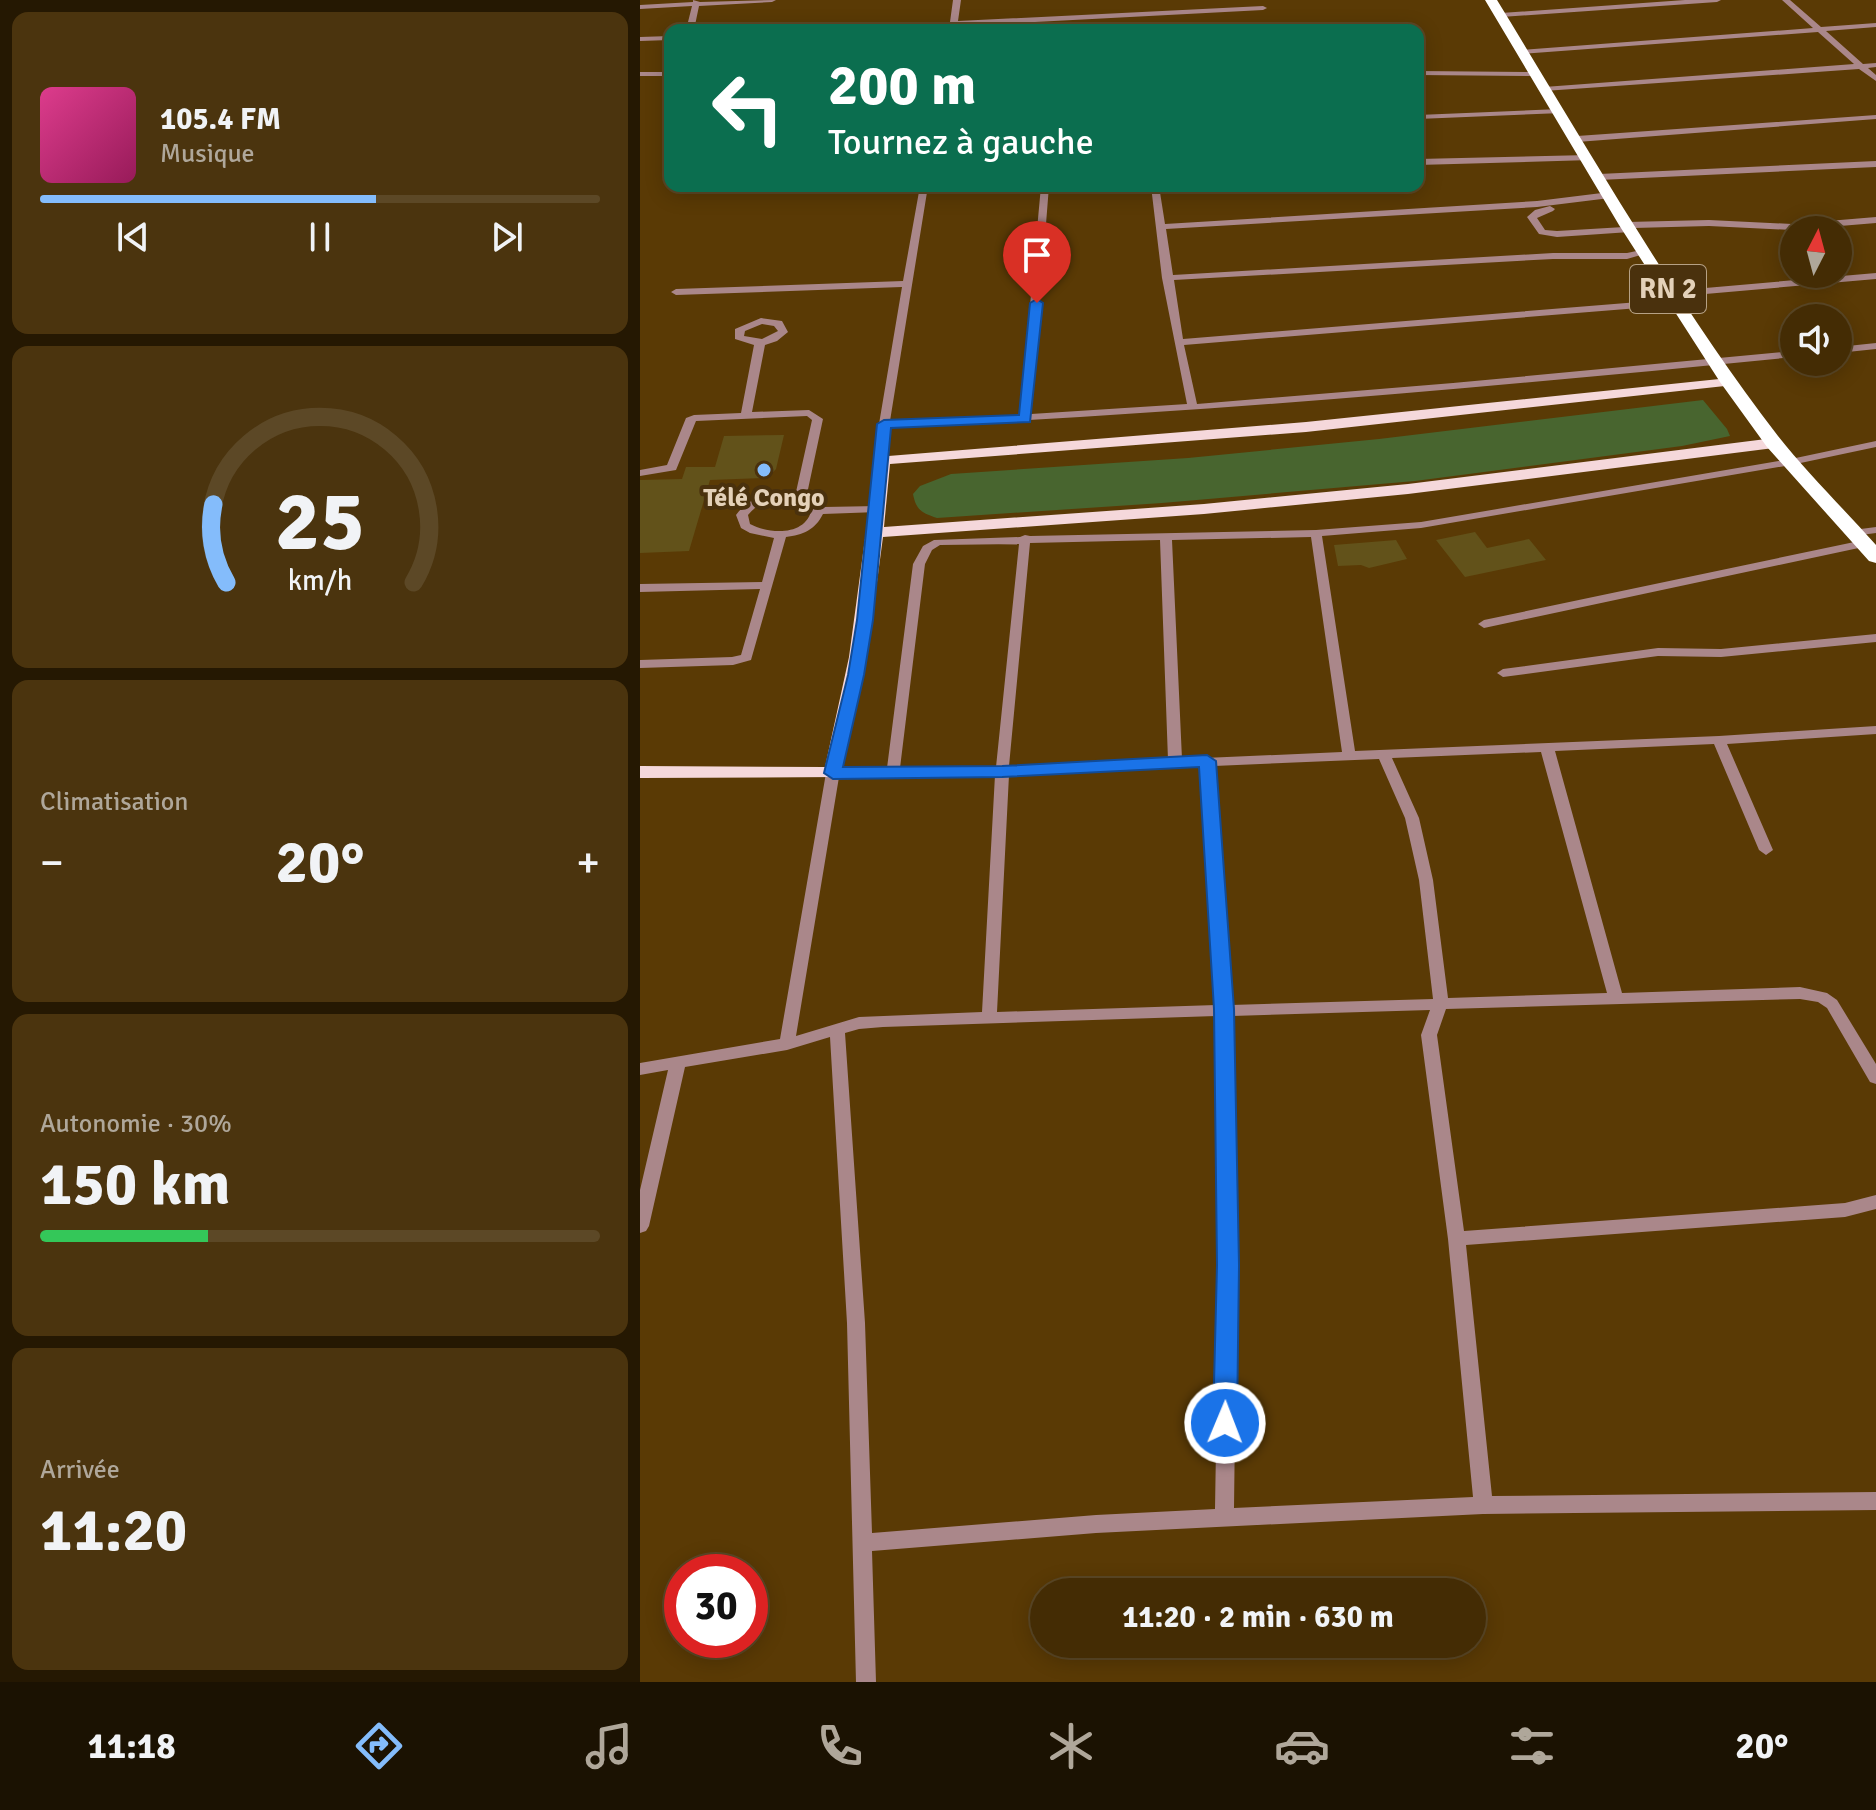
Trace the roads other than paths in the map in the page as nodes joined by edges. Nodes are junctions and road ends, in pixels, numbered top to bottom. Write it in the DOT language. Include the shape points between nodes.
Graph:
graph roads {
  1 [pos="772,0"];
  2 [pos="957,0"];
  3 [pos="1205,0"];
  4 [pos="1717,0"];
  5 [pos="1786,0"];
  6 [pos="697,2"];
  7 [pos="640,7"];
  8 [pos="1496,7"];
  9 [pos="1263,8"];
  10 [pos="1209,11"];
  11 [pos="692,24"];
  12 [pos="954,24"];
  13 [pos="1002,24"];
  14 [pos="1876,25"];
  15 [pos="1818,29"];
  16 [pos="664,38"];
  17 [pos="640,39"];
  18 [pos="1522,52"];
  19 [pos="1876,65"];
  20 [pos="1861,66"];
  21 [pos="1424,73"];
  22 [pos="640,74"];
  23 [pos="664,74"];
  24 [pos="1876,79"];
  25 [pos="1540,82"];
  26 [pos="1559,111"];
  27 [pos="1424,117"];
  28 [pos="1876,117"];
  29 [pos="1577,139"];
  30 [pos="1588,158"];
  31 [pos="1424,162"];
  32 [pos="1876,164"];
  33 [pos="1599,177"];
  34 [pos="923,192"];
  35 [pos="1044,192"];
  36 [pos="1156,192"];
  37 [pos="1612,199"];
  38 [pos="1876,220"];
  39 [pos="1159,227"];
  40 [pos="1628,227"];
  41 [pos="1646,252"];
  42 [pos="1876,276"];
  43 [pos="1167,278"];
  44 [pos="907,284"];
  45 [pos="676,292"];
  46 [pos="1674,298"];
  47 [pos="760,342"];
  48 [pos="1178,342"];
  49 [pos="1876,346"];
  50 [pos="1852,349"];
  51 [pos="1780,355"];
  52 [pos="1716,362"];
  53 [pos="1729,382"];
  54 [pos="1193,408"];
  55 [pos="746,415"];
  56 [pos="1025,419"];
  57 [pos="884,424"];
  58 [pos="1774,443"];
  59 [pos="1876,444"];
  60 [pos="882,460"];
  61 [pos="1791,462"];
  62 [pos="640,473"];
  63 [pos="801,496"];
  64 [pos="878,509"];
  65 [pos="818,511"];
  66 [pos="1876,530"];
  67 [pos="876,533"];
  68 [pos="1316,533"];
  69 [pos="781,535"];
  70 [pos="1166,536"];
  71 [pos="1025,538"];
  72 [pos="1864,545"];
  73 [pos="767,585"];
  74 [pos="640,588"];
  75 [pos="1484,624"];
  76 [pos="1876,638"];
  77 [pos="640,664"];
  78 [pos="1503,673"];
  79 [pos="1876,730"];
  80 [pos="1719,740"];
  81 [pos="1547,748"];
  82 [pos="1349,754"];
  83 [pos="1383,754"];
  84 [pos="1207,761"];
  85 [pos="1175,762"];
  86 [pos="1002,771"];
  87 [pos="640,772"];
  88 [pos="833,773"];
  89 [pos="893,773"];
  90 [pos="1766,850"];
  91 [pos="1616,997"];
  92 [pos="1441,1002"];
  93 [pos="1224,1009"];
  94 [pos="989,1018"];
  95 [pos="837,1030"];
  96 [pos="787,1044"];
  97 [pos="678,1063"];
  98 [pos="640,1069"];
  99 [pos="1876,1078"];
  100 [pos="1876,1202"];
  101 [pos="640,1226"];
  102 [pos="1457,1239"];
  103 [pos="1876,1501"];
  104 [pos="1483,1505"];
  105 [pos="1224,1517"];
  106 [pos="862,1543"];
  107 [pos="866,1682"];
  1 -- 6 [label="street"];
  2 -- 12 [label="street"];
  3 -- 10 [label="street"];
  4 -- 8 [label="street"];
  5 -- 15 [label="street"];
  6 -- 7 [label="street"];
  6 -- 11 [label="street"];
  8 -- 18 [label="highway, RN 2"];
  9 -- 10 [label="street"];
  10 -- 13 [label="street"];
  14 -- 15 [label="street"];
  15 -- 18 [label="street"];
  15 -- 20 [label="street"];
  16 -- 17 [label="street"];
  18 -- 25 [label="highway, RN 2"];
  19 -- 20 [label="street"];
  20 -- 24 [label="street"];
  20 -- 25 [label="street"];
  21 -- 25 [label="street"];
  22 -- 23 [label="street"];
  25 -- 26 [label="highway, RN 2"];
  26 -- 27 [label="street"];
  26 -- 29 [label="highway, RN 2"];
  28 -- 29 [label="street"];
  29 -- 30 [label="highway, RN 2"];
  30 -- 31 [label="street"];
  30 -- 33 [label="highway, RN 2"];
  32 -- 33 [label="street"];
  33 -- 37 [label="highway, RN 2"];
  34 -- 44 [label="street"];
  35 -- 56 [label="street"];
  36 -- 39 [label="street"];
  37 -- 39 [label="street"];
  37 -- 40 [label="highway, RN 2"];
  37 -- 40 [label="street" via="1546,209 1532,217 1542,232 1557,234"];
  38 -- 40 [label="street" via="1792,227"];
  39 -- 43 [label="street"];
  40 -- 41 [label="highway, RN 2"];
  41 -- 43 [label="street"];
  41 -- 46 [label="highway, RN 2"];
  42 -- 46 [label="street"];
  43 -- 48 [label="street"];
  44 -- 45 [label="street"];
  44 -- 57 [label="street"];
  46 -- 48 [label="street"];
  46 -- 52 [label="highway, RN 2"];
  47 -- 55 [label="street"];
  48 -- 54 [label="street"];
  49 -- 50 [label="street"];
  51 -- 52 [label="street"];
  52 -- 53 [label="highway, RN 2"];
  52 -- 54 [label="street"];
  53 -- 58 [label="highway, RN 2"];
  53 -- 60 [label="main road" via="1301,429"];
  54 -- 56 [label="street"];
  55 -- 62 [label="street" via="690,420 672,468"];
  55 -- 63 [label="street" via="809,413 818,419"];
  56 -- 57 [label="street"];
  57 -- 60 [label="street"];
  58 -- 61 [label="highway, RN 2"];
  58 -- 67 [label="main road" via="1408,489"];
  59 -- 61 [label="street"];
  60 -- 64 [label="main road"];
  61 -- 68 [label="street" via="1463,519"];
  61 -- 72 [label="highway, RN 2"];
  63 -- 65 [label="street" via="814,502"];
  63 -- 69 [label="street" via="760,500 742,515 751,531"];
  64 -- 65 [label="street"];
  64 -- 67 [label="main road"];
  65 -- 69 [label="street" via="803,529"];
  66 -- 72 [label="street"];
  67 -- 88 [label="main road" via="856,675"];
  68 -- 70 [label="street"];
  68 -- 82 [label="street"];
  69 -- 73 [label="street"];
  70 -- 71 [label="street"];
  70 -- 85 [label="street"];
  71 -- 86 [label="street"];
  71 -- 89 [label="street" via="945,540 921,555"];
  72 -- 75 [label="street"];
  73 -- 74 [label="street"];
  73 -- 77 [label="street" via="747,657"];
  76 -- 78 [label="street" via="1721,653 1658,652"];
  79 -- 80 [label="street"];
  80 -- 81 [label="street"];
  80 -- 90 [label="street"];
  81 -- 83 [label="street"];
  81 -- 91 [label="street"];
  82 -- 83 [label="street"];
  82 -- 84 [label="street"];
  83 -- 92 [label="street" via="1412,818 1426,880"];
  84 -- 85 [label="street"];
  84 -- 93 [label="street"];
  85 -- 86 [label="street"];
  86 -- 89 [label="street"];
  86 -- 94 [label="street"];
  87 -- 88 [label="main road"];
  88 -- 89 [label="street"];
  88 -- 96 [label="street"];
  91 -- 92 [label="street"];
  91 -- 99 [label="street" via="1812,994 1832,1004"];
  92 -- 93 [label="street"];
  92 -- 102 [label="street" via="1429,1035"];
  93 -- 94 [label="street"];
  93 -- 105 [label="street"];
  94 -- 95 [label="street" via="883,1021"];
  95 -- 96 [label="street"];
  95 -- 106 [label="street" via="856,1323"];
  96 -- 97 [label="street"];
  97 -- 98 [label="street"];
  97 -- 101 [label="street"];
  100 -- 102 [label="street" via="1845,1210"];
  102 -- 104 [label="street"];
  103 -- 104 [label="street"];
  104 -- 105 [label="street"];
  105 -- 106 [label="street"];
  106 -- 107 [label="street"];
}
